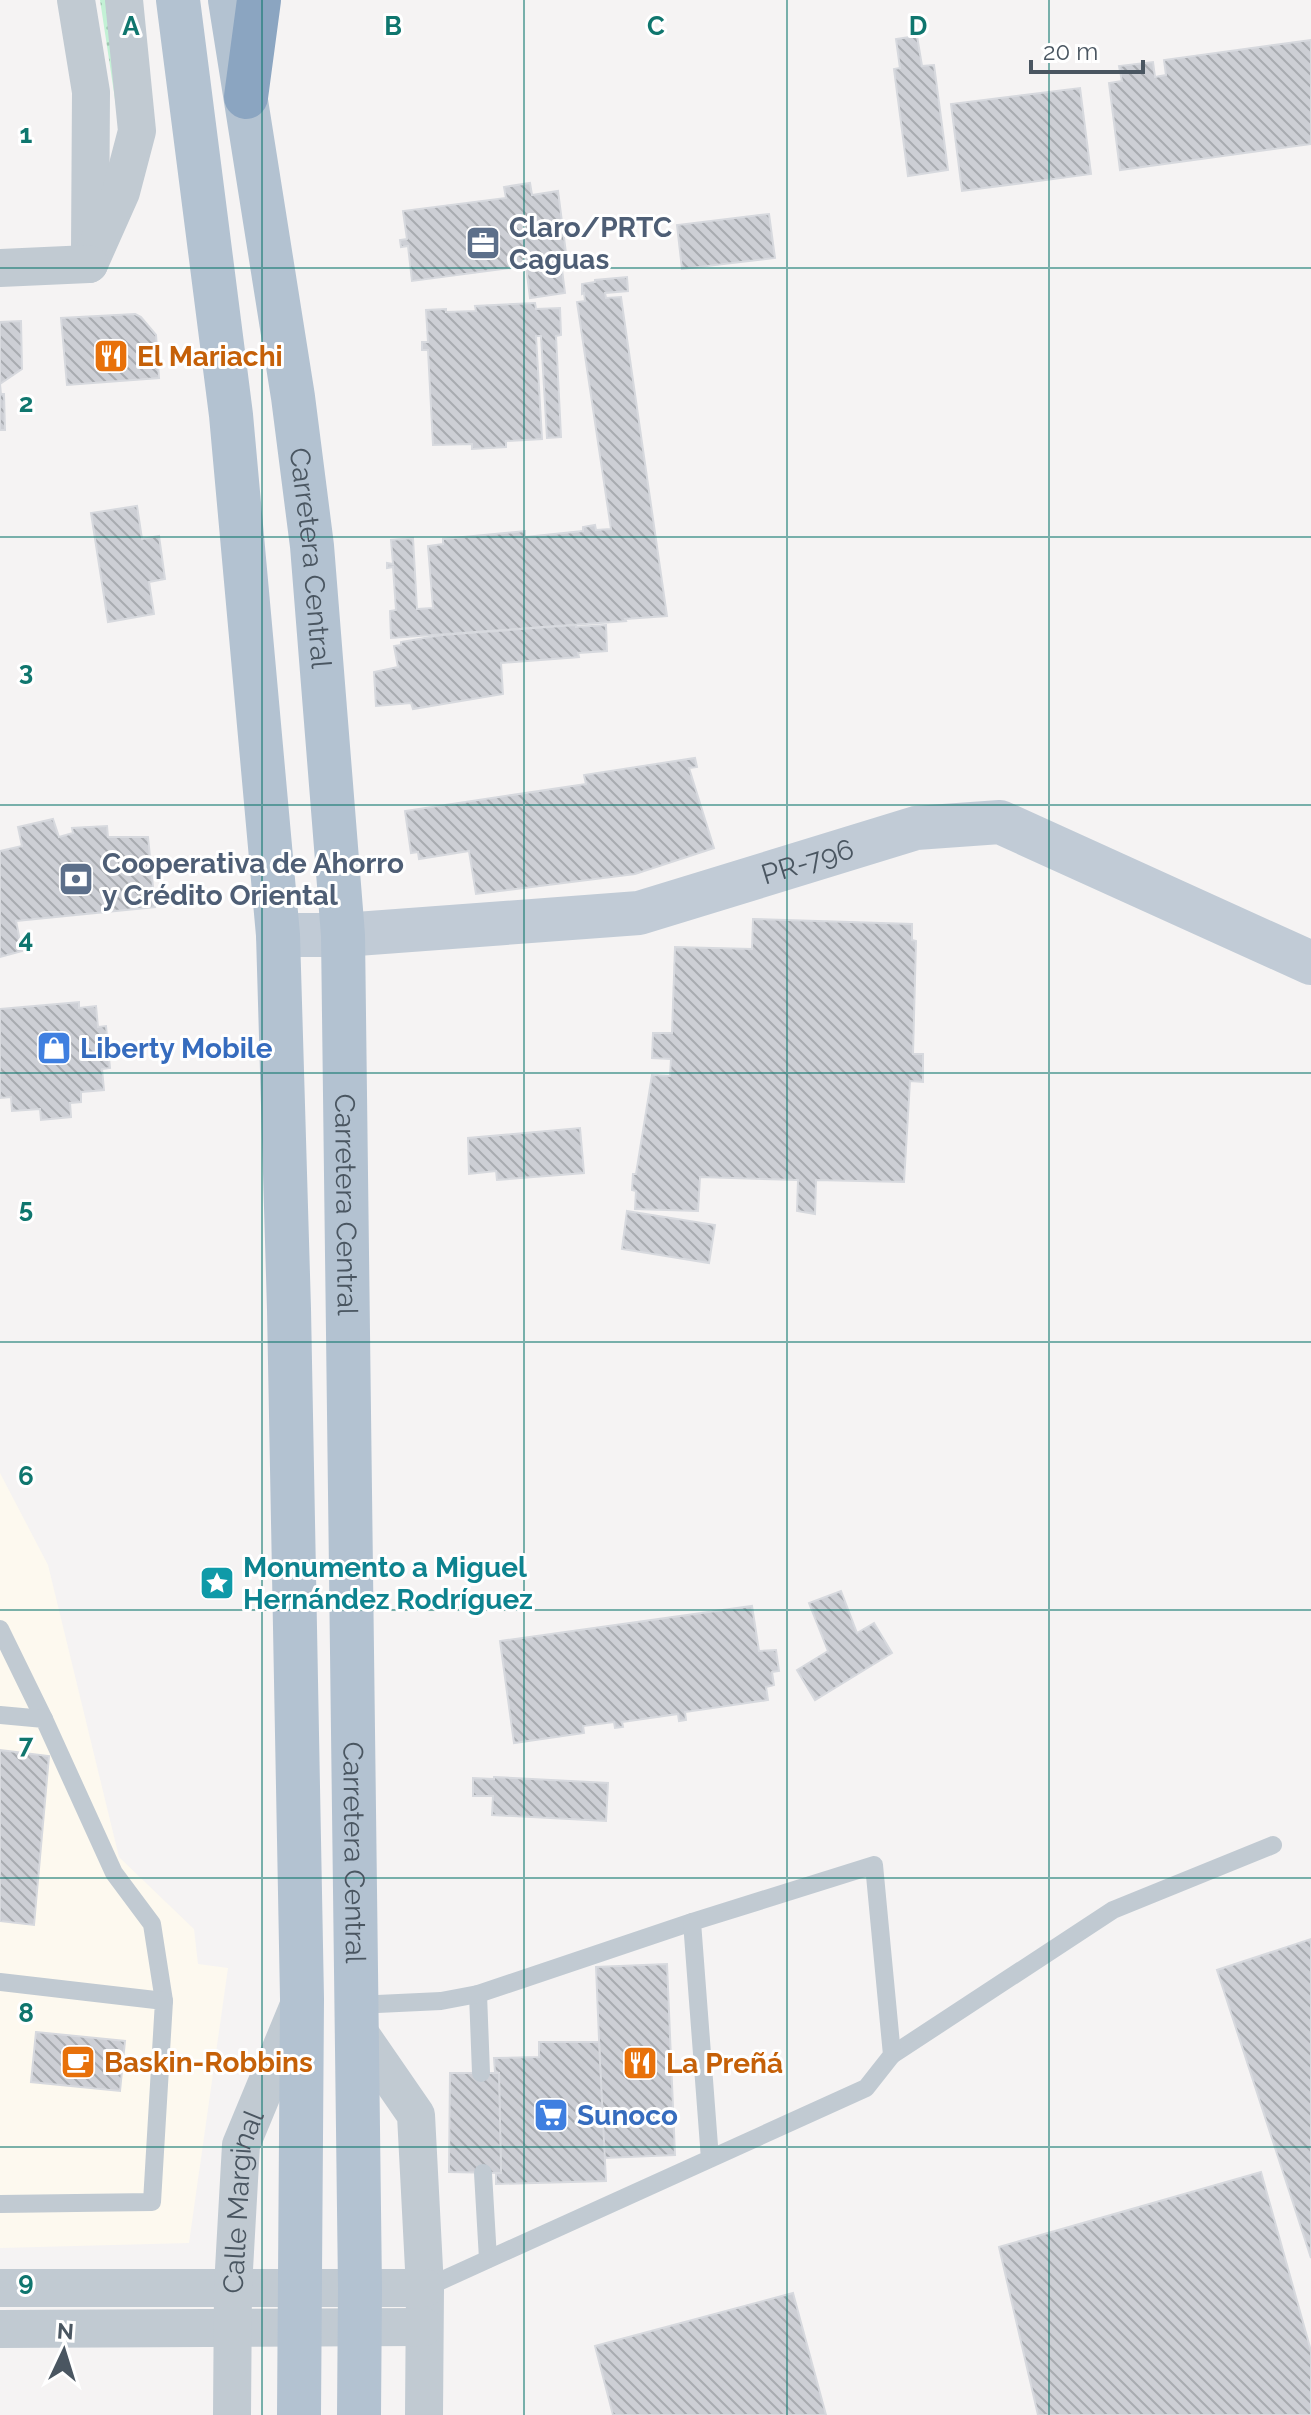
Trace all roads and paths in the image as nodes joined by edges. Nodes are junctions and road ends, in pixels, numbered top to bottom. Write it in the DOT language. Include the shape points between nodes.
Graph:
graph roads {
  1 [pos="76,0"];
  2 [pos="124,0"];
  3 [pos="178,0"];
  4 [pos="230,0"];
  5 [pos="259,0"];
  6 [pos="246,97"];
  7 [pos="89,264"];
  8 [pos="0,268"];
  9 [pos="278,935"];
  10 [pos="343,935"];
  11 [pos="1311,963"];
  12 [pos="0,1629"];
  13 [pos="0,1715"];
  14 [pos="44,1719"];
  15 [pos="1273,1845"];
  16 [pos="692,1922"];
  17 [pos="0,1982"];
  18 [pos="478,1994"];
  19 [pos="302,1999"];
  20 [pos="164,2001"];
  21 [pos="356,2017"];
  22 [pos="892,2055"];
  23 [pos="481,2073"];
  24 [pos="710,2159"];
  25 [pos="483,2173"];
  26 [pos="0,2204"];
  27 [pos="488,2259"];
  28 [pos="233,2287"];
  29 [pos="0,2288"];
  30 [pos="425,2288"];
  31 [pos="300,2308"];
  32 [pos="360,2308"];
  33 [pos="233,2327"];
  34 [pos="424,2327"];
  35 [pos="0,2329"];
  36 [pos="232,2415"];
  37 [pos="299,2415"];
  38 [pos="359,2415"];
  39 [pos="424,2415"];
  1 -- 7 [label="street" via="91,92"];
  2 -- 7 [label="street" via="137,131 121,192"];
  3 -- 9 [label="main road, Carretera Central" via="231,415"];
  4 -- 6 [label="main road, Carretera Central"];
  5 -- 6 [label="highway"];
  6 -- 10 [label="main road, Carretera Central" via="312,546"];
  7 -- 8 [label="street"];
  9 -- 10 [label="street, PR-796 / PR-796"];
  9 -- 19 [label="main road, Carretera Central"];
  10 -- 11 [label="street, PR-796 / PR-796" via="639,913 916,828 1000,822"];
  10 -- 21 [label="main road, Carretera Central"];
  12 -- 14 [label="lane"];
  13 -- 14 [label="lane"];
  14 -- 20 [label="lane" via="114,1873 152,1924"];
  15 -- 22 [label="lane" via="1113,1910"];
  16 -- 18 [label="lane"];
  16 -- 22 [label="lane" via="874,1865"];
  16 -- 24 [label="lane"];
  17 -- 20 [label="lane"];
  18 -- 21 [label="lane"];
  18 -- 23 [label="lane"];
  19 -- 28 [label="street, Calle Marginal" via="241,2145"];
  19 -- 31 [label="main road, Carretera Central"];
  20 -- 26 [label="lane" via="152,2202"];
  21 -- 30 [label="street" via="416,2115"];
  21 -- 32 [label="main road, Carretera Central"];
  22 -- 24 [label="lane" via="866,2088"];
  24 -- 27 [label="lane"];
  25 -- 27 [label="lane"];
  27 -- 30 [label="lane"];
  28 -- 29 [label="street"];
  28 -- 31 [label="street"];
  28 -- 33 [label="street, Calle Marginal"];
  30 -- 32 [label="street"];
  30 -- 34 [label="street"];
  31 -- 32 [label="street"];
  31 -- 33 [label="street"];
  31 -- 37 [label="main road, Carretera Central"];
  32 -- 34 [label="street"];
  32 -- 38 [label="main road, Carretera Central"];
  33 -- 35 [label="street"];
  33 -- 36 [label="street, Calle Marginal"];
  34 -- 39 [label="street"];
}
